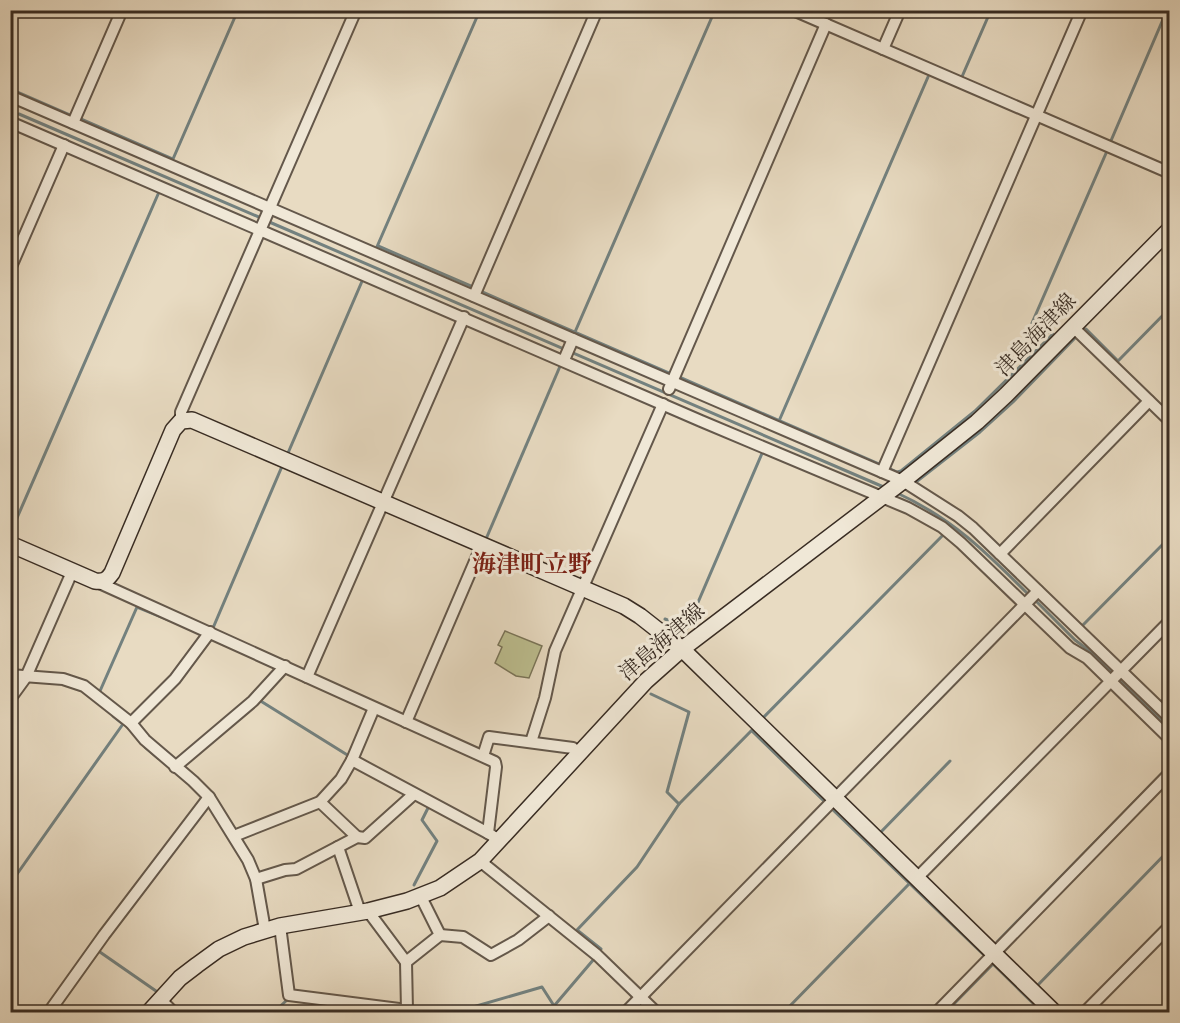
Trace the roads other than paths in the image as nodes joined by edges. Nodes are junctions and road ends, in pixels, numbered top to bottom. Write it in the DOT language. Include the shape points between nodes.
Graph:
graph roads {
  1 [pos="122,10"];
  2 [pos="356,10"];
  3 [pos="597,10"];
  4 [pos="794,10"];
  5 [pos="900,10"];
  6 [pos="1082,10"];
  7 [pos="826,24"];
  8 [pos="883,49"];
  9 [pos="10,96"];
  10 [pos="1036,116"];
  11 [pos="10,122"];
  12 [pos="73,123"];
  13 [pos="64,145"];
  14 [pos="1170,173"];
  15 [pos="270,211"];
  16 [pos="262,229"];
  17 [pos="1170,229"];
  18 [pos="10,269"];
  19 [pos="474,296"];
  20 [pos="464,317"];
  21 [pos="1073,327"];
  22 [pos="572,342"];
  23 [pos="564,358"];
  24 [pos="670,385"];
  25 [pos="1149,401"];
  26 [pos="663,404"];
  27 [pos="182,421"];
  28 [pos="1170,421"];
  29 [pos="882,472"];
  30 [pos="903,481"];
  31 [pos="884,495"];
  32 [pos="383,502"];
  33 [pos="10,544"];
  34 [pos="482,545"];
  35 [pos="1000,554"];
  36 [pos="72,572"];
  37 [pos="95,581"];
  38 [pos="582,588"];
  39 [pos="1037,593"];
  40 [pos="1026,604"];
  41 [pos="1170,621"];
  42 [pos="210,632"];
  43 [pos="682,649"];
  44 [pos="285,666"];
  45 [pos="10,675"];
  46 [pos="1115,676"];
  47 [pos="307,677"];
  48 [pos="26,678"];
  49 [pos="10,699"];
  50 [pos="374,708"];
  51 [pos="1170,718"];
  52 [pos="406,722"];
  53 [pos="131,723"];
  54 [pos="1170,739"];
  55 [pos="531,742"];
  56 [pos="578,753"];
  57 [pos="483,756"];
  58 [pos="351,760"];
  59 [pos="175,767"];
  60 [pos="1170,773"];
  61 [pos="414,794"];
  62 [pos="209,797"];
  63 [pos="835,799"];
  64 [pos="320,802"];
  65 [pos="234,836"];
  66 [pos="357,837"];
  67 [pos="493,837"];
  68 [pos="338,847"];
  69 [pos="480,861"];
  70 [pos="916,878"];
  71 [pos="256,879"];
  72 [pos="421,897"];
  73 [pos="364,912"];
  74 [pos="549,916"];
  75 [pos="1170,926"];
  76 [pos="272,928"];
  77 [pos="440,935"];
  78 [pos="994,954"];
  79 [pos="406,962"];
  80 [pos="641,998"];
  81 [pos="160,999"];
  82 [pos="407,1011"];
  83 [pos="49,1012"];
  84 [pos="149,1012"];
  85 [pos="173,1012"];
  86 [pos="626,1012"];
  87 [pos="656,1012"];
  88 [pos="937,1012"];
  89 [pos="1054,1012"];
  90 [pos="1085,1012"];
  1 -- 12 [label="street"];
  2 -- 15 [label="street"];
  3 -- 19 [label="street"];
  4 -- 7 [label="street"];
  5 -- 8 [label="street"];
  6 -- 10 [label="street"];
  7 -- 8 [label="street"];
  7 -- 24 [label="street"];
  8 -- 10 [label="street"];
  9 -- 12 [label="street"];
  10 -- 14 [label="street"];
  10 -- 29 [label="street"];
  11 -- 13 [label="street"];
  12 -- 15 [label="street"];
  13 -- 16 [label="street"];
  13 -- 18 [label="street"];
  15 -- 16 [label="street"];
  15 -- 19 [label="street"];
  16 -- 20 [label="street"];
  16 -- 27 [label="street" via="181,412"];
  17 -- 21 [label="street, 津島海津線"];
  19 -- 22 [label="street"];
  20 -- 23 [label="street"];
  20 -- 32 [label="street"];
  21 -- 25 [label="street"];
  21 -- 30 [label="street, 津島海津線" via="977,422"];
  22 -- 23 [label="street"];
  22 -- 24 [label="street"];
  23 -- 26 [label="street"];
  24 -- 29 [label="street"];
  25 -- 28 [label="street"];
  25 -- 35 [label="street"];
  26 -- 31 [label="street"];
  26 -- 38 [label="street"];
  27 -- 32 [label="street" via="201,423"];
  27 -- 37 [label="street" via="173,430 112,573 102,582"];
  29 -- 30 [label="street"];
  30 -- 31 [label="street, 津島海津線"];
  30 -- 35 [label="street" via="958,516"];
  31 -- 40 [label="street" via="942,527"];
  31 -- 43 [label="street, 津島海津線"];
  32 -- 34 [label="street"];
  32 -- 47 [label="street"];
  33 -- 36 [label="street"];
  34 -- 38 [label="street"];
  34 -- 52 [label="street"];
  35 -- 39 [label="street"];
  36 -- 37 [label="street"];
  36 -- 48 [label="street"];
  37 -- 42 [label="street"];
  38 -- 43 [label="street" via="624,606"];
  38 -- 55 [label="street" via="555,651"];
  39 -- 40 [label="street"];
  39 -- 46 [label="street"];
  40 -- 46 [label="street" via="1070,648"];
  40 -- 63 [label="street"];
  41 -- 46 [label="street"];
  42 -- 44 [label="street"];
  42 -- 53 [label="street" via="175,679"];
  43 -- 56 [label="street, 津島海津線"];
  43 -- 63 [label="street"];
  44 -- 47 [label="street"];
  44 -- 59 [label="street" via="253,701"];
  45 -- 48 [label="street"];
  46 -- 51 [label="street"];
  46 -- 54 [label="street"];
  46 -- 70 [label="street"];
  47 -- 50 [label="street"];
  48 -- 49 [label="street"];
  48 -- 53 [label="street" via="63,679 84,686"];
  50 -- 52 [label="street"];
  50 -- 58 [label="street"];
  52 -- 57 [label="street"];
  53 -- 59 [label="street"];
  55 -- 56 [label="street" via="573,748"];
  55 -- 57 [label="street" via="489,737"];
  56 -- 67 [label="street, 津島海津線"];
  57 -- 67 [label="street" via="495,762 496,767"];
  58 -- 61 [label="street"];
  58 -- 64 [label="street" via="341,779"];
  59 -- 62 [label="street"];
  60 -- 78 [label="street"];
  61 -- 66 [label="street" via="365,838"];
  61 -- 67 [label="street"];
  62 -- 65 [label="street"];
  62 -- 83 [label="street"];
  63 -- 70 [label="street"];
  63 -- 80 [label="street"];
  64 -- 65 [label="street"];
  64 -- 66 [label="street"];
  65 -- 71 [label="street"];
  66 -- 68 [label="street"];
  67 -- 69 [label="street, 津島海津線"];
  68 -- 71 [label="street" via="296,869"];
  68 -- 73 [label="street"];
  69 -- 72 [label="street, 津島海津線"];
  69 -- 74 [label="street"];
  70 -- 78 [label="street"];
  71 -- 76 [label="street"];
  72 -- 73 [label="street, 津島海津線"];
  72 -- 77 [label="street"];
  73 -- 76 [label="street, 津島海津線"];
  73 -- 79 [label="street"];
  74 -- 77 [label="street" via="491,955 463,937"];
  74 -- 80 [label="street"];
  75 -- 90 [label="street"];
  76 -- 81 [label="street, 津島海津線" via="219,949 180,978"];
  76 -- 82 [label="street" via="289,995"];
  77 -- 79 [label="street"];
  78 -- 88 [label="street"];
  78 -- 89 [label="street"];
  79 -- 82 [label="street"];
  80 -- 86 [label="street"];
  80 -- 87 [label="street"];
  81 -- 84 [label="street, 津島海津線"];
  81 -- 85 [label="street"];
}
